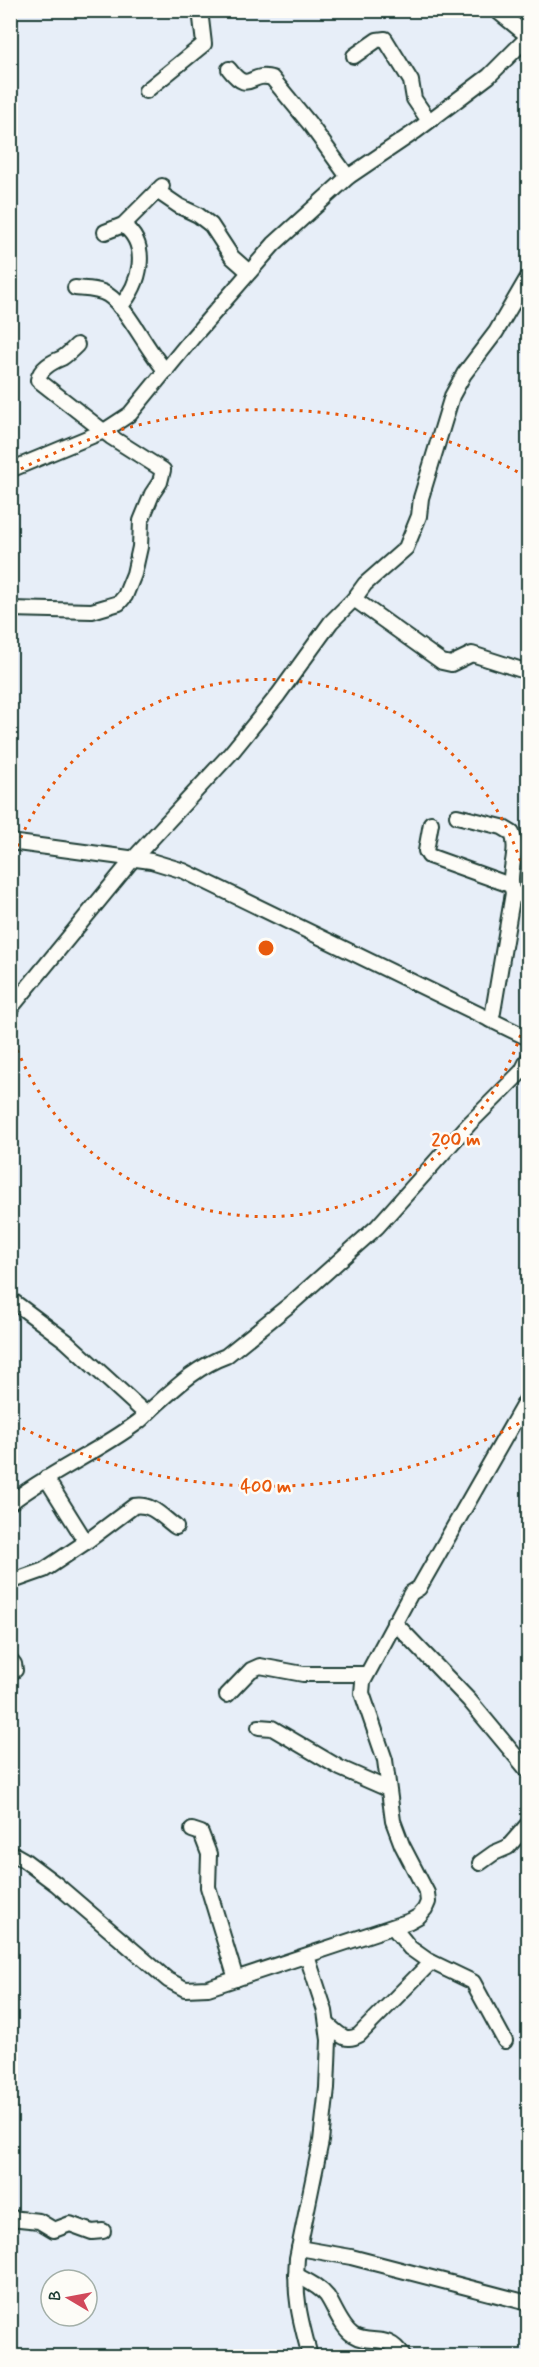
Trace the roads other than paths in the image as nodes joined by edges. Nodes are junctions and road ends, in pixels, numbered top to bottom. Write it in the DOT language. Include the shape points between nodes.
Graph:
graph roads {
  1 [pos="200,10"];
  2 [pos="496,10"];
  3 [pos="528,36"];
  4 [pos="354,56"];
  5 [pos="229,69"];
  6 [pos="146,91"];
  7 [pos="429,121"];
  8 [pos="348,177"];
  9 [pos="123,225"];
  10 [pos="105,232"];
  11 [pos="249,273"];
  12 [pos="528,277"];
  13 [pos="75,288"];
  14 [pos="120,307"];
  15 [pos="77,345"];
  16 [pos="166,371"];
  17 [pos="104,431"];
  18 [pos="10,470"];
  19 [pos="354,599"];
  20 [pos="10,609"];
  21 [pos="528,672"];
  22 [pos="457,816"];
  23 [pos="431,823"];
  24 [pos="10,842"];
  25 [pos="133,859"];
  26 [pos="512,889"];
  27 [pos="528,897"];
  28 [pos="10,1009"];
  29 [pos="490,1020"];
  30 [pos="528,1038"];
  31 [pos="528,1059"];
  32 [pos="10,1299"];
  33 [pos="528,1397"];
  34 [pos="147,1414"];
  35 [pos="46,1478"];
  36 [pos="10,1503"];
  37 [pos="176,1527"];
  38 [pos="86,1542"];
  39 [pos="10,1582"];
  40 [pos="394,1622"];
  41 [pos="10,1659"];
  42 [pos="10,1674"];
  43 [pos="366,1674"];
  44 [pos="227,1695"];
  45 [pos="259,1726"];
  46 [pos="528,1771"];
  47 [pos="388,1789"];
  48 [pos="528,1824"];
  49 [pos="192,1830"];
  50 [pos="10,1852"];
  51 [pos="480,1863"];
  52 [pos="393,1928"];
  53 [pos="307,1956"];
  54 [pos="431,1962"];
  55 [pos="236,1979"];
  56 [pos="328,2025"];
  57 [pos="505,2041"];
  58 [pos="10,2218"];
  59 [pos="103,2231"];
  60 [pos="299,2248"];
  61 [pos="296,2275"];
  62 [pos="528,2303"];
  63 [pos="310,2356"];
  64 [pos="403,2356"];
  1 -- 6 [label="street" via="204,44"];
  2 -- 3 [label="street"];
  3 -- 7 [label="street" via="489,76"];
  4 -- 7 [label="street" via="385,39 411,81 414,99"];
  5 -- 8 [label="street" via="238,81 246,83 264,76 272,78"];
  7 -- 8 [label="street"];
  8 -- 11 [label="street" via="274,244"];
  9 -- 10 [label="street"];
  9 -- 11 [label="street" via="160,188 179,206 212,225 232,257"];
  9 -- 14 [label="street" via="133,233 141,258 134,289"];
  11 -- 16 [label="street"];
  12 -- 19 [label="street" via="452,396 409,544"];
  13 -- 14 [label="street" via="103,292"];
  14 -- 16 [label="street"];
  15 -- 17 [label="street" via="54,361 38,380"];
  16 -- 17 [label="street" via="130,414"];
  17 -- 18 [label="street"];
  17 -- 20 [label="street" via="163,470 143,514 138,558 125,596 119,603 92,611"];
  19 -- 21 [label="street" via="442,662 451,664 472,654"];
  19 -- 25 [label="street" via="331,622 231,753"];
  22 -- 26 [label="street" via="512,832"];
  23 -- 26 [label="street" via="426,851 429,856"];
  24 -- 25 [label="street"];
  25 -- 28 [label="street"];
  25 -- 29 [label="street" via="184,871"];
  26 -- 27 [label="street"];
  26 -- 29 [label="street" via="506,945"];
  29 -- 30 [label="street"];
  31 -- 34 [label="street" via="522,1071 377,1227 293,1302 225,1356 195,1373"];
  32 -- 34 [label="street" via="66,1341"];
  33 -- 40 [label="street" via="419,1588 411,1593"];
  34 -- 35 [label="street"];
  35 -- 36 [label="street"];
  35 -- 38 [label="street"];
  37 -- 38 [label="street" via="154,1509 139,1505"];
  38 -- 39 [label="street" via="44,1570"];
  40 -- 43 [label="street"];
  40 -- 46 [label="street" via="444,1672"];
  41 -- 42 [label="street" via="15,1670"];
  43 -- 44 [label="street" via="303,1674 260,1666"];
  43 -- 47 [label="street" via="362,1693 385,1760"];
  45 -- 47 [label="street" via="272,1728 340,1768"];
  47 -- 52 [label="street" via="393,1821 428,1902 419,1916"];
  48 -- 51 [label="street" via="508,1847"];
  49 -- 55 [label="street" via="201,1833 207,1846 208,1887"];
  50 -- 55 [label="street" via="56,1884 179,1987 193,1990"];
  52 -- 53 [label="street"];
  52 -- 54 [label="street" via="410,1948"];
  53 -- 55 [label="street"];
  53 -- 56 [label="street"];
  54 -- 56 [label="street" via="359,2035 345,2039"];
  54 -- 57 [label="street" via="473,1982"];
  56 -- 60 [label="street" via="321,2142"];
  58 -- 59 [label="street" via="39,2221 54,2230 70,2224 92,2232"];
  60 -- 61 [label="street"];
  60 -- 62 [label="street" via="351,2257"];
  61 -- 63 [label="street" via="297,2311"];
  61 -- 64 [label="street" via="326,2295 351,2334 391,2344"];
}
